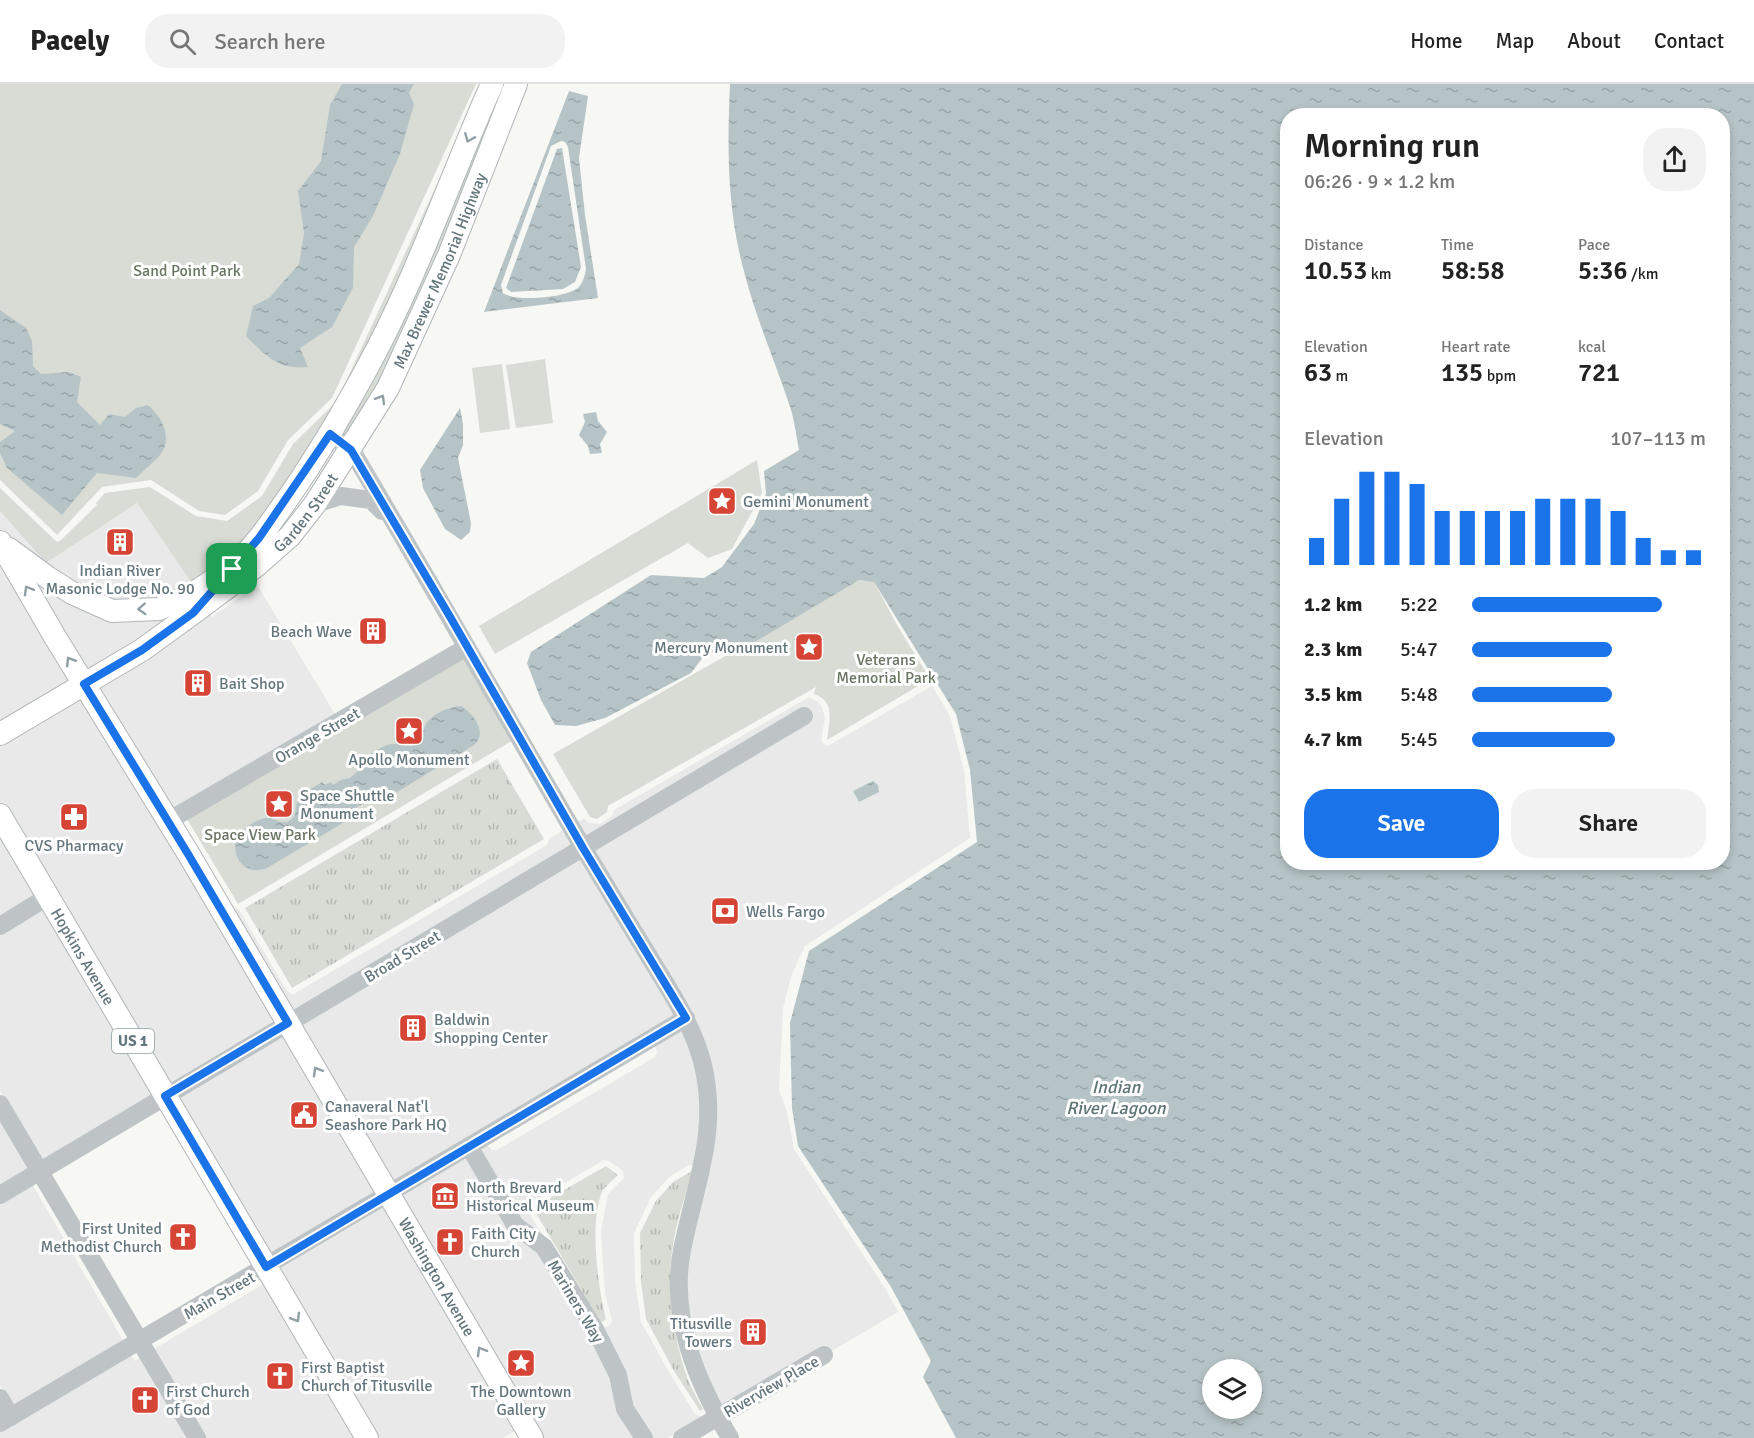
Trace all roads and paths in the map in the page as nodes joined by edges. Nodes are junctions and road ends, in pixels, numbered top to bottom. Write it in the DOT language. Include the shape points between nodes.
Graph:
graph roads {
  1 [pos="492,84"];
  2 [pos="516,84"];
  3 [pos="330,434"];
  4 [pos="351,450"];
  5 [pos="315,504"];
  6 [pos="391,520"];
  7 [pos="0,542"];
  8 [pos="232,569"];
  9 [pos="193,613"];
  10 [pos="467,647"];
  11 [pos="84,684"];
  12 [pos="804,716"];
  13 [pos="0,734"];
  14 [pos="0,815"];
  15 [pos="168,821"];
  16 [pos="583,848"];
  17 [pos="47,897"];
  18 [pos="0,926"];
  19 [pos="686,1018"];
  20 [pos="288,1023"];
  21 [pos="165,1096"];
  22 [pos="0,1104"];
  23 [pos="470,1148"];
  24 [pos="40,1172"];
  25 [pos="0,1194"];
  26 [pos="389,1194"];
  27 [pos="266,1267"];
  28 [pos="139,1341"];
  29 [pos="824,1355"];
  30 [pos="0,1398"];
  31 [pos="718,1416"];
  32 [pos="6,1420"];
  33 [pos="526,1436"];
  34 [pos="196,1438"];
  35 [pos="367,1438"];
  36 [pos="644,1438"];
  37 [pos="682,1438"];
  38 [pos="730,1438"];
  1 -- 3 [label="main road, Max Brewer Memorial Highway, one-way" via="410,280"];
  4 -- 2 [label="main road, Max Brewer Memorial Highway, one-way" via="388,388 432,295"];
  3 -- 4 [label="street"];
  3 -- 8 [label="main road, Garden Street" via="259,538"];
  4 -- 5 [label="main road, Garden Street"];
  4 -- 6 [label="street"];
  5 -- 6 [label="street" via="341,496 371,500"];
  5 -- 9 [label="main road, Garden Street" via="282,543"];
  6 -- 10 [label="street"];
  8 -- 7 [label="main road, one-way" via="191,595 159,609 112,611 47,578"];
  11 -- 7 [label="main road, Washington Avenue, one-way"];
  8 -- 9 [label="main road, Garden Street"];
  9 -- 11 [label="main road, Garden Street" via="142,650"];
  10 -- 15 [label="street, Orange Street"];
  10 -- 16 [label="street"];
  11 -- 13 [label="main road, Garden Street"];
  11 -- 15 [label="main road, Washington Avenue"];
  12 -- 16 [label="street, Broad Street"];
  14 -- 17 [label="main road, Hopkins Avenue / US 1"];
  15 -- 20 [label="main road, Washington Avenue"];
  16 -- 19 [label="street"];
  16 -- 20 [label="street, Broad Street"];
  17 -- 18 [label="street"];
  17 -- 21 [label="main road, Hopkins Avenue / US 1"];
  19 -- 23 [label="street, Main Street"];
  19 -- 31 [label="street" via="702,1061 710,1100 706,1154 681,1253 680,1297 685,1335 699,1378"];
  20 -- 21 [label="street, Broad Street"];
  26 -- 20 [label="main road, Washington Avenue, one-way"];
  21 -- 24 [label="street, Broad Street"];
  21 -- 27 [label="main road, Hopkins Avenue / US 1"];
  22 -- 24 [label="street"];
  23 -- 26 [label="street, Main Street"];
  23 -- 36 [label="street, Mariners Way" via="515,1225 544,1247 596,1331 618,1375 625,1409"];
  24 -- 25 [label="street, Broad Street"];
  24 -- 28 [label="street"];
  26 -- 27 [label="street, Main Street"];
  33 -- 26 [label="main road, Washington Avenue, one-way"];
  27 -- 28 [label="street, Main Street"];
  27 -- 35 [label="main road, Hopkins Avenue / US 1, one-way"];
  28 -- 32 [label="street, Main Street"];
  28 -- 34 [label="street"];
  29 -- 31 [label="street, Riverview Place"];
  30 -- 32 [label="street"];
  31 -- 37 [label="street, Riverview Place"];
  31 -- 38 [label="street"];
}
